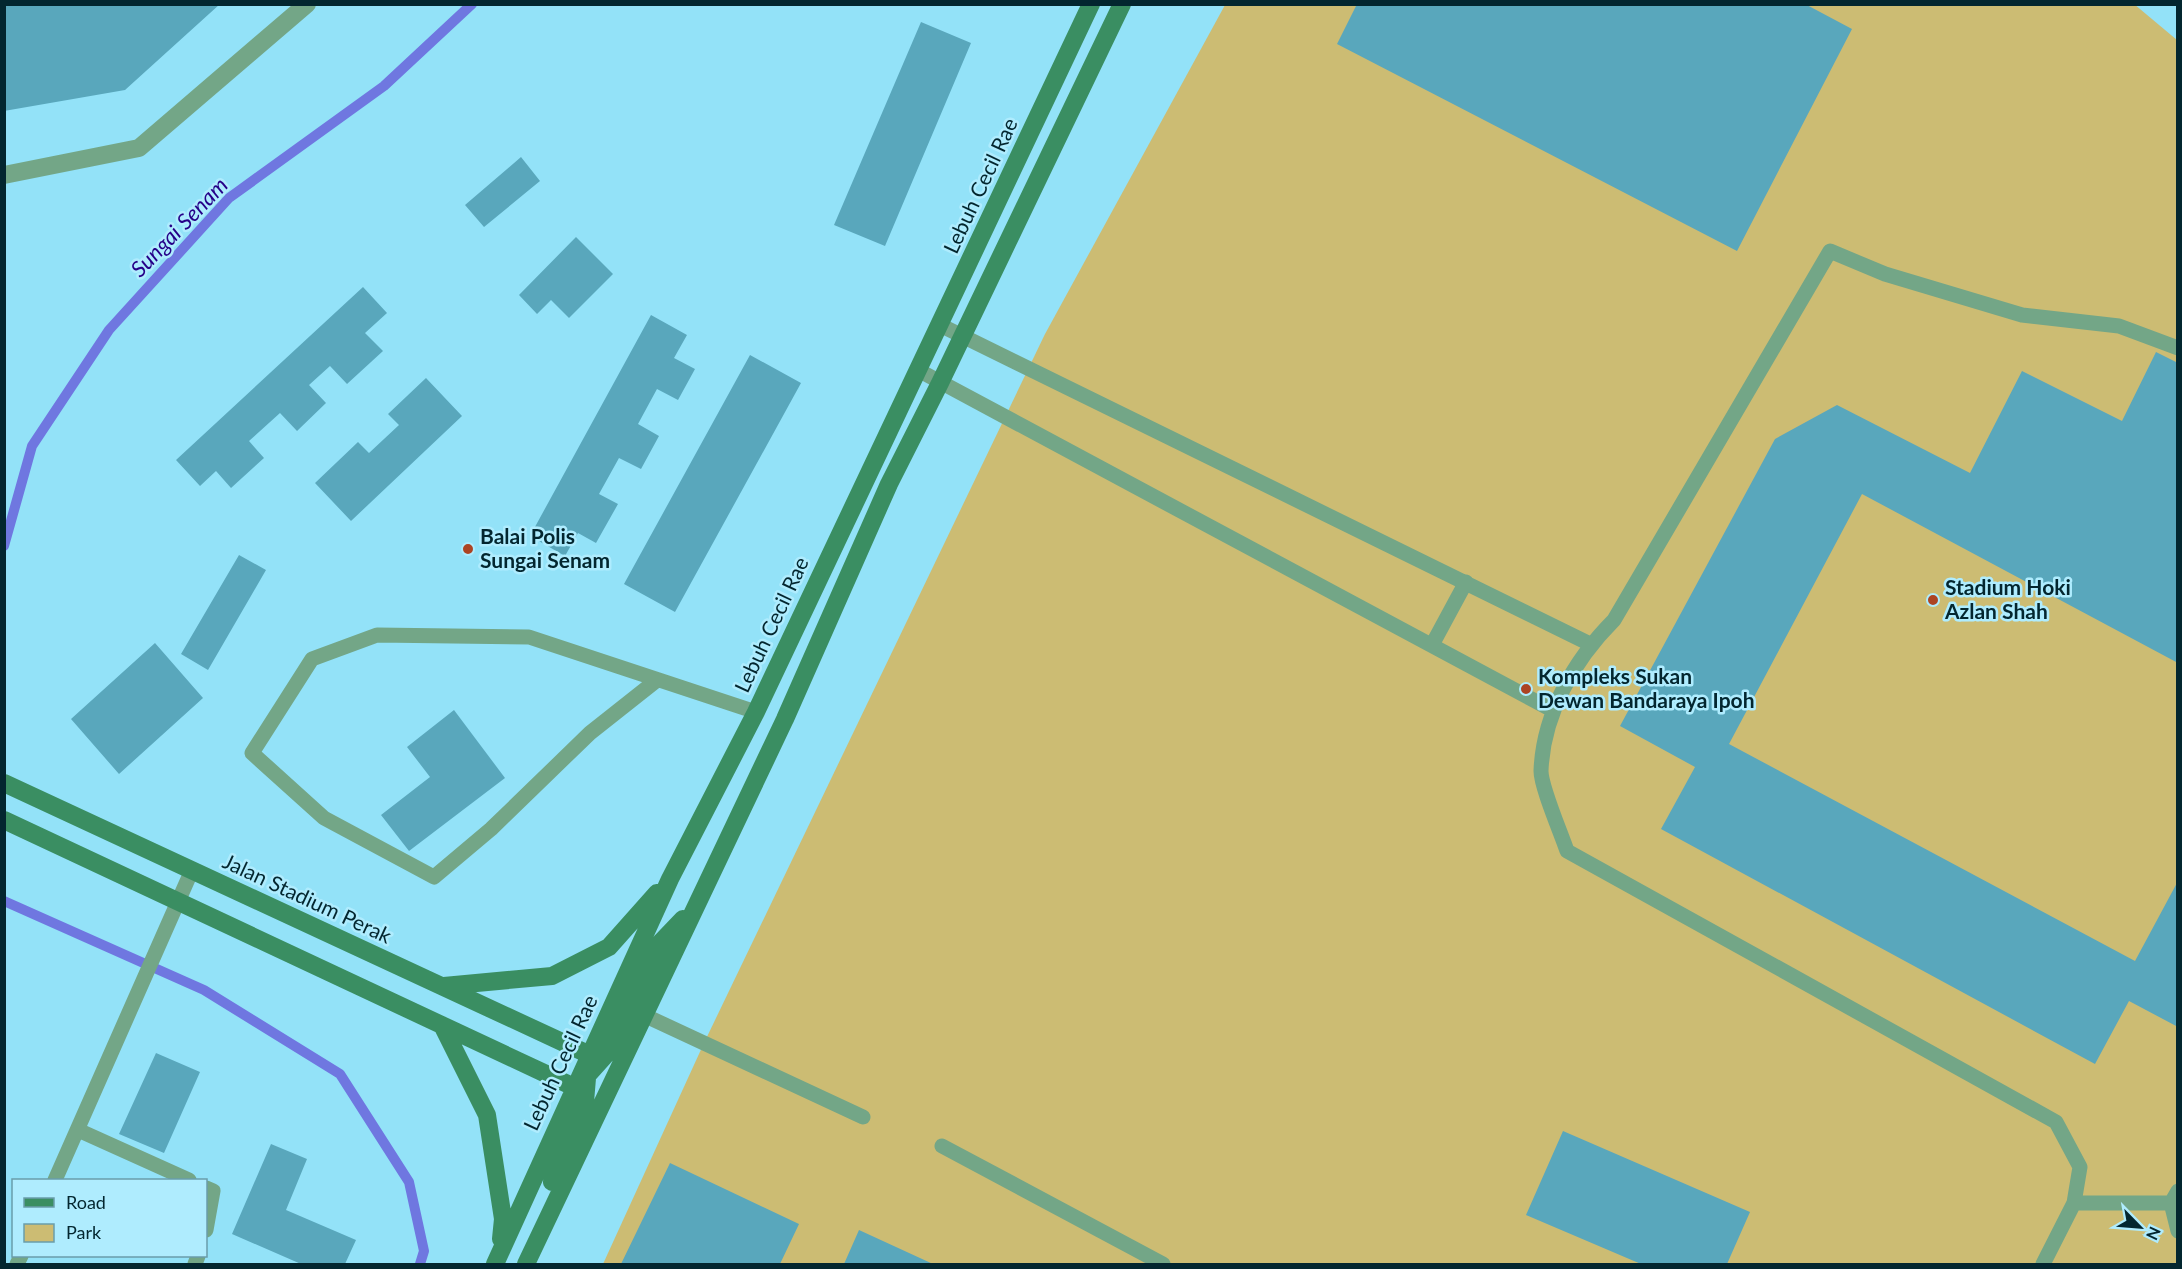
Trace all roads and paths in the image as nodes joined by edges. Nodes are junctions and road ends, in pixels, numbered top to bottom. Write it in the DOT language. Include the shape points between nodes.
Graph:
graph roads {
  1 [pos="307,4"];
  2 [pos="1122,4"];
  3 [pos="1091,5"];
  4 [pos="4,175"];
  5 [pos="940,325"];
  6 [pos="962,336"];
  7 [pos="2178,348"];
  8 [pos="918,370"];
  9 [pos="940,383"];
  10 [pos="1467,582"];
  11 [pos="1590,644"];
  12 [pos="1432,645"];
  13 [pos="657,680"];
  14 [pos="1552,710"];
  15 [pos="756,712"];
  16 [pos="4,783"];
  17 [pos="4,820"];
  18 [pos="192,870"];
  19 [pos="670,879"];
  20 [pos="176,907"];
  21 [pos="442,987"];
  22 [pos="636,1011"];
  23 [pos="442,1025"];
  24 [pos="590,1055"];
  25 [pos="581,1081"];
  26 [pos="863,1117"];
  27 [pos="78,1130"];
  28 [pos="942,1146"];
  29 [pos="55,1179"];
  30 [pos="187,1179"];
  31 [pos="207,1188"];
  32 [pos="2174,1197"];
  33 [pos="2074,1203"];
  34 [pos="207,1224"];
  35 [pos="2178,1231"];
  36 [pos="498,1259"];
  37 [pos="525,1264"];
  38 [pos="1163,1264"];
  39 [pos="2043,1264"];
  1 -- 4 [label="street" via="139,148"];
  2 -- 6 [label="street"];
  3 -- 5 [label="street, Lebuh Cecil Rae"];
  5 -- 6 [label="lane"];
  5 -- 8 [label="street, Lebuh Cecil Rae"];
  6 -- 9 [label="street"];
  6 -- 10 [label="lane"];
  7 -- 11 [label="lane" via="2119,326 2022,315 1885,274 1830,251 1614,620"];
  8 -- 9 [label="lane"];
  8 -- 15 [label="street, Lebuh Cecil Rae"];
  9 -- 12 [label="lane"];
  9 -- 22 [label="street" via="889,484 785,719 692,909 661,942"];
  10 -- 11 [label="lane"];
  10 -- 12 [label="lane"];
  11 -- 14 [label="lane"];
  12 -- 14 [label="lane"];
  13 -- 13 [label="lane" via="529,637 377,635 312,659 252,753 324,818 434,877 491,829 590,733"];
  13 -- 15 [label="lane"];
  14 -- 33 [label="lane" via="1541,773 1567,851 2056,1122 2080,1167"];
  15 -- 19 [label="street, Lebuh Cecil Rae"];
  16 -- 18 [label="street, Jalan Stadium Perak"];
  17 -- 20 [label="street"];
  18 -- 20 [label="lane"];
  18 -- 21 [label="street, Jalan Stadium Perak"];
  19 -- 21 [label="street" via="609,947 552,976"];
  19 -- 24 [label="street, Lebuh Cecil Rae"];
  20 -- 23 [label="street"];
  20 -- 27 [label="lane"];
  21 -- 24 [label="street, Jalan Stadium Perak"];
  22 -- 25 [label="street" via="611,1049"];
  22 -- 26 [label="lane"];
  22 -- 37 [label="street"];
  23 -- 25 [label="street"];
  23 -- 36 [label="street" via="487,1115 503,1219"];
  24 -- 25 [label="street, Lebuh Cecil Rae"];
  25 -- 36 [label="street, Lebuh Cecil Rae"];
  25 -- 37 [label="street" via="585,1102 547,1194"];
  27 -- 29 [label="lane"];
  27 -- 30 [label="lane"];
  28 -- 38 [label="lane"];
  31 -- 34 [label="lane" via="213,1191"];
  32 -- 33 [label="lane"];
  32 -- 35 [label="lane"];
  33 -- 39 [label="lane"];
}
